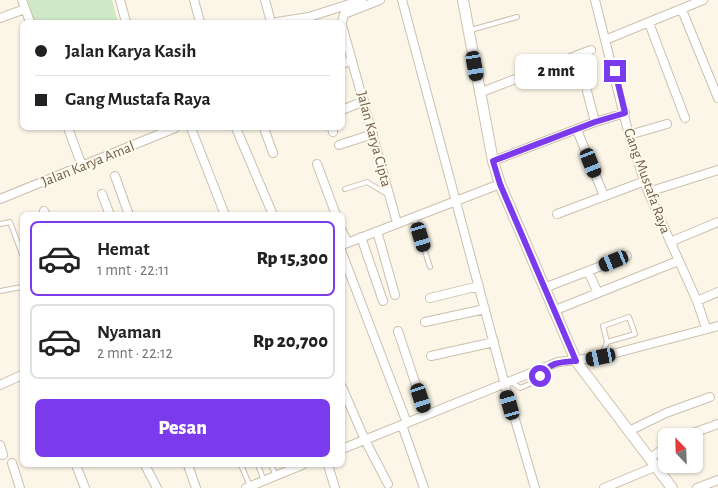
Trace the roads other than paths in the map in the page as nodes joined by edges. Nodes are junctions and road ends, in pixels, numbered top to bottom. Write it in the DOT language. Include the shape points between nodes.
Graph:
graph roads {
  1 [pos="22,0"];
  2 [pos="120,0"];
  3 [pos="194,0"];
  4 [pos="265,0"];
  5 [pos="336,0"];
  6 [pos="362,0"];
  7 [pos="380,0"];
  8 [pos="402,0"];
  9 [pos="463,0"];
  10 [pos="596,0"];
  11 [pos="703,0"];
  12 [pos="25,9"];
  13 [pos="338,9"];
  14 [pos="682,10"];
  15 [pos="517,17"];
  16 [pos="0,18"];
  17 [pos="29,20"];
  18 [pos="125,20"];
  19 [pos="199,20"];
  20 [pos="270,20"];
  21 [pos="286,20"];
  22 [pos="343,20"];
  23 [pos="649,23"];
  24 [pos="468,30"];
  25 [pos="345,35"];
  26 [pos="605,40"];
  27 [pos="591,50"];
  28 [pos="352,60"];
  29 [pos="345,63"];
  30 [pos="587,91"];
  31 [pos="479,92"];
  32 [pos="718,98"];
  33 [pos="364,102"];
  34 [pos="345,109"];
  35 [pos="625,113"];
  36 [pos="685,118"];
  37 [pos="595,122"];
  38 [pos="667,124"];
  39 [pos="69,130"];
  40 [pos="170,130"];
  41 [pos="192,130"];
  42 [pos="237,130"];
  43 [pos="265,130"];
  44 [pos="578,130"];
  45 [pos="373,134"];
  46 [pos="629,134"];
  47 [pos="340,145"];
  48 [pos="273,153"];
  49 [pos="493,161"];
  50 [pos="317,164"];
  51 [pos="82,166"];
  52 [pos="718,170"];
  53 [pos="115,176"];
  54 [pos="645,181"];
  55 [pos="500,184"];
  56 [pos="344,189"];
  57 [pos="648,192"];
  58 [pos="102,194"];
  59 [pos="388,195"];
  60 [pos="604,196"];
  61 [pos="0,199"];
  62 [pos="456,200"];
  63 [pos="109,212"];
  64 [pos="128,212"];
  65 [pos="224,212"];
  66 [pos="272,212"];
  67 [pos="335,212"];
  68 [pos="557,214"];
  69 [pos="414,217"];
  70 [pos="718,222"];
  71 [pos="397,223"];
  72 [pos="0,224"];
  73 [pos="377,231"];
  74 [pos="361,238"];
  75 [pos="670,242"];
  76 [pos="345,244"];
  77 [pos="20,249"];
  78 [pos="627,256"];
  79 [pos="345,261"];
  80 [pos="678,261"];
  81 [pos="430,267"];
  82 [pos="588,271"];
  83 [pos="479,286"];
  84 [pos="20,287"];
  85 [pos="544,288"];
  86 [pos="0,291"];
  87 [pos="718,292"];
  88 [pos="598,293"];
  89 [pos="395,295"];
  90 [pos="430,298"];
  91 [pos="383,301"];
  92 [pos="696,302"];
  93 [pos="485,309"];
  94 [pos="553,311"];
  95 [pos="425,322"];
  96 [pos="718,326"];
  97 [pos="706,328"];
  98 [pos="398,331"];
  99 [pos="494,342"];
  100 [pos="607,342"];
  101 [pos="431,356"];
  102 [pos="601,357"];
  103 [pos="576,361"];
  104 [pos="20,376"];
  105 [pos="0,385"];
  106 [pos="504,385"];
  107 [pos="345,394"];
  108 [pos="710,397"];
  109 [pos="426,415"];
  110 [pos="404,424"];
  111 [pos="718,424"];
  112 [pos="703,429"];
  113 [pos="629,431"];
  114 [pos="365,440"];
  115 [pos="0,445"];
  116 [pos="345,448"];
  117 [pos="658,452"];
  118 [pos="3,454"];
  119 [pos="650,458"];
  120 [pos="12,463"];
  121 [pos="657,466"];
  122 [pos="77,467"];
  123 [pos="146,467"];
  124 [pos="189,467"];
  125 [pos="242,467"];
  126 [pos="259,467"];
  127 [pos="272,467"];
  128 [pos="297,467"];
  129 [pos="329,467"];
  130 [pos="276,476"];
  131 [pos="718,480"];
  132 [pos="264,481"];
  133 [pos="388,484"];
  134 [pos="20,488"];
  135 [pos="86,488"];
  136 [pos="157,488"];
  137 [pos="196,488"];
  138 [pos="249,488"];
  139 [pos="335,488"];
  140 [pos="424,488"];
  141 [pos="535,488"];
  142 [pos="604,488"];
  143 [pos="672,488"];
  144 [pos="697,488"];
  1 -- 12 [label="street"];
  2 -- 18 [label="street"];
  3 -- 19 [label="street"];
  4 -- 20 [label="street"];
  5 -- 13 [label="street"];
  6 -- 13 [label="street"];
  7 -- 22 [label="street, Jalan Karya Cipta" via="344,14"];
  8 -- 62 [label="street"];
  9 -- 24 [label="main road"];
  10 -- 26 [label="street, Gang Mustafa Raya"];
  11 -- 14 [label="street"];
  12 -- 16 [label="street"];
  12 -- 17 [label="street"];
  13 -- 21 [label="street"];
  14 -- 23 [label="street"];
  14 -- 32 [label="street"];
  15 -- 24 [label="lane"];
  23 -- 26 [label="street"];
  23 -- 36 [label="street"];
  24 -- 31 [label="main road"];
  25 -- 28 [label="street, Jalan Karya Cipta"];
  26 -- 35 [label="street, Gang Mustafa Raya"];
  27 -- 31 [label="street"];
  28 -- 29 [label="street"];
  28 -- 33 [label="street, Jalan Karya Cipta"];
  30 -- 37 [label="street"];
  31 -- 49 [label="main road"];
  33 -- 34 [label="street"];
  33 -- 45 [label="street, Jalan Karya Cipta"];
  35 -- 37 [label="street"];
  35 -- 46 [label="street, Gang Mustafa Raya"];
  37 -- 44 [label="street"];
  38 -- 46 [label="street"];
  39 -- 51 [label="street"];
  40 -- 51 [label="street, Jalan Karya Amal"];
  41 -- 65 [label="street"];
  42 -- 66 [label="street"];
  43 -- 48 [label="street"];
  44 -- 49 [label="street"];
  44 -- 60 [label="street"];
  45 -- 47 [label="street"];
  45 -- 59 [label="street, Jalan Karya Cipta"];
  46 -- 54 [label="street, Gang Mustafa Raya"];
  49 -- 55 [label="main road"];
  50 -- 67 [label="street"];
  51 -- 61 [label="street, Jalan Karya Amal"];
  52 -- 57 [label="street"];
  53 -- 64 [label="street"];
  54 -- 57 [label="street, Gang Mustafa Raya"];
  54 -- 60 [label="street"];
  55 -- 62 [label="street"];
  55 -- 85 [label="main road"];
  56 -- 59 [label="lane" via="367,182"];
  57 -- 75 [label="street, Gang Mustafa Raya"];
  58 -- 63 [label="street"];
  59 -- 71 [label="street, Jalan Karya Cipta"];
  60 -- 68 [label="street"];
  62 -- 69 [label="street"];
  62 -- 83 [label="street"];
  69 -- 71 [label="street"];
  69 -- 81 [label="lane"];
  70 -- 75 [label="street"];
  71 -- 73 [label="street"];
  72 -- 77 [label="lane" via="10,222"];
  73 -- 74 [label="street"];
  73 -- 89 [label="street"];
  74 -- 76 [label="street"];
  74 -- 91 [label="street"];
  75 -- 80 [label="street, Gang Mustafa Raya"];
  78 -- 82 [label="street"];
  79 -- 110 [label="street"];
  80 -- 88 [label="street"];
  80 -- 92 [label="street, Gang Mustafa Raya"];
  82 -- 85 [label="street"];
  82 -- 88 [label="street"];
  83 -- 90 [label="street"];
  83 -- 93 [label="street"];
  84 -- 86 [label="lane"];
  85 -- 94 [label="main road"];
  87 -- 92 [label="street"];
  88 -- 94 [label="street"];
  92 -- 97 [label="street, Gang Mustafa Raya"];
  93 -- 95 [label="street"];
  93 -- 99 [label="street"];
  94 -- 103 [label="main road"];
  96 -- 97 [label="street"];
  97 -- 102 [label="street"];
  98 -- 109 [label="street"];
  99 -- 101 [label="street"];
  99 -- 106 [label="street"];
  100 -- 100 [label="lane" via="603,326 630,318 635,334"];
  100 -- 102 [label="lane"];
  102 -- 103 [label="street"];
  103 -- 106 [label="street" via="558,362"];
  103 -- 113 [label="main road"];
  104 -- 105 [label="street"];
  106 -- 109 [label="street"];
  106 -- 141 [label="street"];
  107 -- 114 [label="street"];
  108 -- 113 [label="street"];
  109 -- 110 [label="street"];
  110 -- 114 [label="street"];
  110 -- 140 [label="street"];
  111 -- 112 [label="street"];
  113 -- 119 [label="main road"];
  114 -- 116 [label="street"];
  114 -- 133 [label="street"];
  115 -- 118 [label="street"];
  117 -- 119 [label="street"];
  119 -- 121 [label="main road"];
  120 -- 134 [label="street"];
  121 -- 142 [label="street"];
  121 -- 143 [label="main road"];
  122 -- 135 [label="street"];
  123 -- 136 [label="street"];
  124 -- 137 [label="street"];
  125 -- 138 [label="lane"];
  126 -- 132 [label="lane"];
  127 -- 130 [label="lane"];
  128 -- 130 [label="street"];
  129 -- 139 [label="street"];
  130 -- 132 [label="street"];
  131 -- 144 [label="street"];
  132 -- 138 [label="street"];
}
